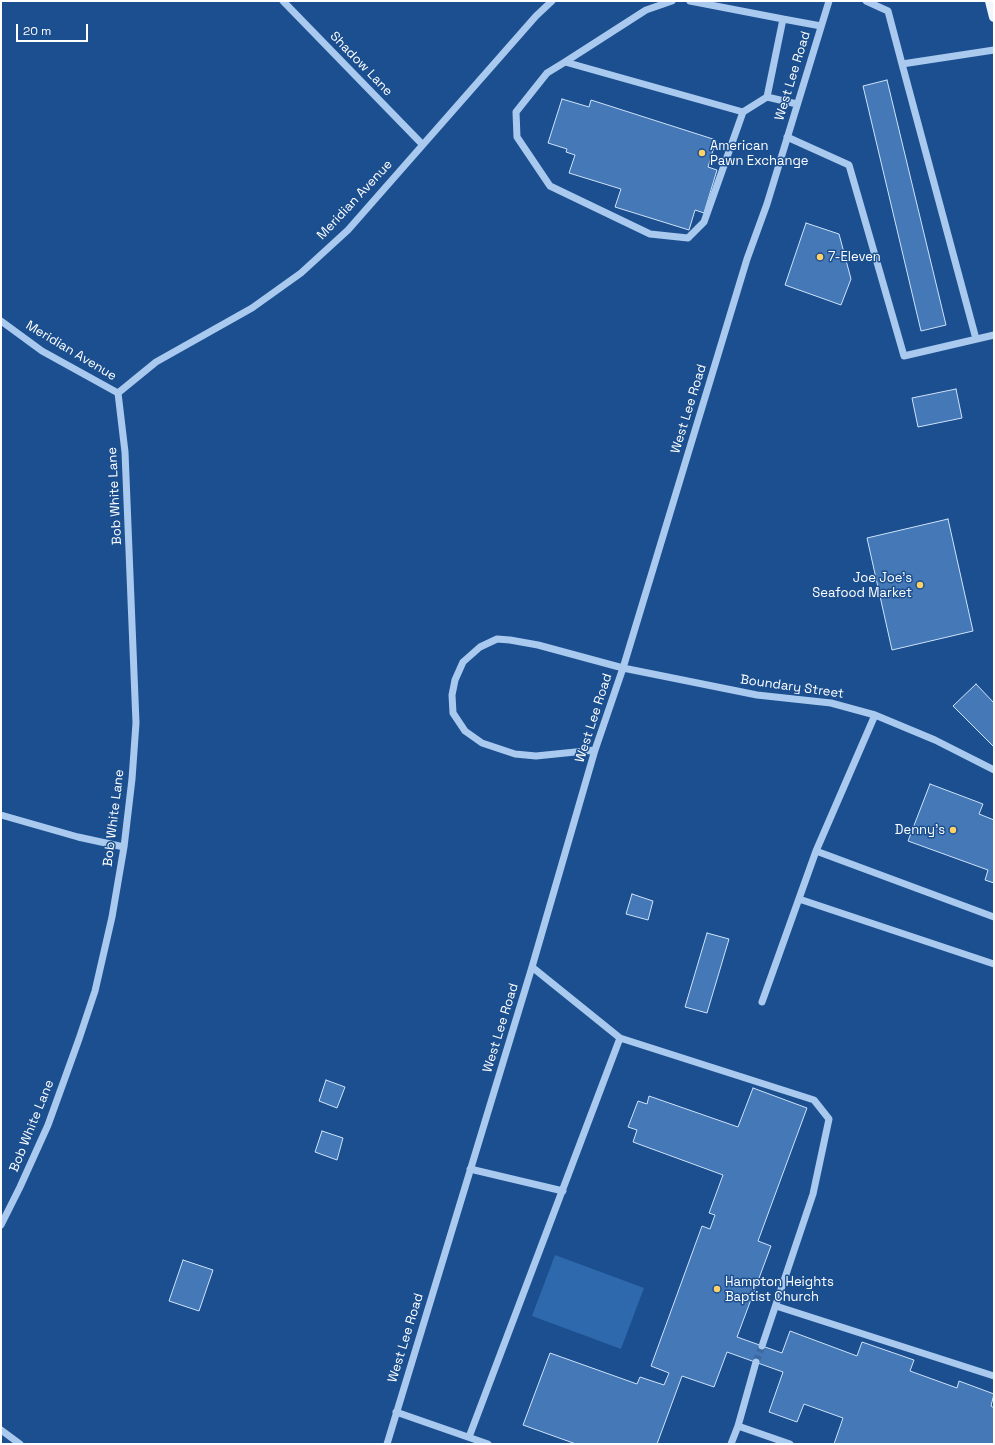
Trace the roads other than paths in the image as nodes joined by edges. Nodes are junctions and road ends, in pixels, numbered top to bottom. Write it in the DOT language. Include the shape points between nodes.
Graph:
graph roads {
  1 [pos="284,1"];
  2 [pos="552,1"];
  3 [pos="672,1"];
  4 [pos="690,1"];
  5 [pos="829,1"];
  6 [pos="866,1"];
  7 [pos="990,1"];
  8 [pos="994,17"];
  9 [pos="783,19"];
  10 [pos="821,26"];
  11 [pos="994,50"];
  12 [pos="566,62"];
  13 [pos="902,64"];
  14 [pos="767,97"];
  15 [pos="797,104"];
  16 [pos="743,112"];
  17 [pos="787,137"];
  18 [pos="422,144"];
  19 [pos="1,321"];
  20 [pos="994,335"];
  21 [pos="976,339"];
  22 [pos="118,393"];
  23 [pos="623,668"];
  24 [pos="875,715"];
  25 [pos="595,750"];
  26 [pos="994,770"];
  27 [pos="1,815"];
  28 [pos="124,847"];
  29 [pos="816,851"];
  30 [pos="799,898"];
  31 [pos="994,917"];
  32 [pos="994,964"];
  33 [pos="532,967"];
  34 [pos="762,1002"];
  35 [pos="620,1038"];
  36 [pos="470,1169"];
  37 [pos="563,1191"];
  38 [pos="1,1224"];
  39 [pos="776,1306"];
  40 [pos="762,1346"];
  41 [pos="756,1362"];
  42 [pos="994,1376"];
  43 [pos="396,1412"];
  44 [pos="738,1426"];
  45 [pos="1,1430"];
  46 [pos="469,1437"];
  47 [pos="20,1444"];
  48 [pos="387,1444"];
  49 [pos="488,1444"];
  50 [pos="731,1444"];
  51 [pos="790,1444"];
  1 -- 18 [label="street, Shadow Lane"];
  2 -- 18 [label="street, Meridian Avenue"];
  3 -- 12 [label="street" via="646,10"];
  4 -- 9 [label="street"];
  5 -- 10 [label="street, West Lee Road"];
  6 -- 13 [label="street" via="888,11"];
  7 -- 8 [label="main road"];
  9 -- 10 [label="street"];
  9 -- 14 [label="street"];
  10 -- 15 [label="street, West Lee Road"];
  11 -- 13 [label="street"];
  12 -- 16 [label="street"];
  12 -- 16 [label="street" via="547,73 516,112 517,138 550,186 650,234 688,238 704,222"];
  13 -- 21 [label="street"];
  14 -- 15 [label="street"];
  14 -- 16 [label="street"];
  15 -- 17 [label="street, West Lee Road"];
  17 -- 21 [label="street" via="849,165 904,356"];
  17 -- 23 [label="street, West Lee Road" via="747,259"];
  18 -- 22 [label="street, Meridian Avenue" via="348,230 301,273 252,308 156,362"];
  19 -- 22 [label="street, Meridian Avenue" via="42,351"];
  20 -- 21 [label="street"];
  22 -- 28 [label="street, Bob White Lane" via="125,452 136,723"];
  23 -- 24 [label="street, Boundary Street" via="756,695 831,703"];
  23 -- 25 [label="street, West Lee Road"];
  23 -- 25 [label="street, Boundary Street" via="538,645 497,639 480,647 463,662 455,680 452,695 453,712 465,731 482,743 515,754 536,756"];
  24 -- 26 [label="street, Boundary Street" via="935,740"];
  24 -- 29 [label="street"];
  25 -- 33 [label="street, West Lee Road"];
  27 -- 28 [label="street"];
  28 -- 38 [label="street, Bob White Lane" via="112,917 95,990 80,1039 48,1126"];
  29 -- 30 [label="street"];
  29 -- 31 [label="street"];
  30 -- 32 [label="street"];
  30 -- 34 [label="street"];
  33 -- 35 [label="street"];
  33 -- 36 [label="street, West Lee Road"];
  35 -- 37 [label="street"];
  35 -- 39 [label="street" via="814,1100 829,1119 813,1194"];
  36 -- 37 [label="street"];
  36 -- 43 [label="street, West Lee Road"];
  37 -- 46 [label="street"];
  39 -- 40 [label="street"];
  39 -- 42 [label="street"];
  41 -- 44 [label="street"];
  43 -- 46 [label="street"];
  43 -- 48 [label="street, West Lee Road"];
  44 -- 50 [label="street"];
  44 -- 51 [label="street"];
  45 -- 47 [label="street"];
  46 -- 49 [label="street"];
}
